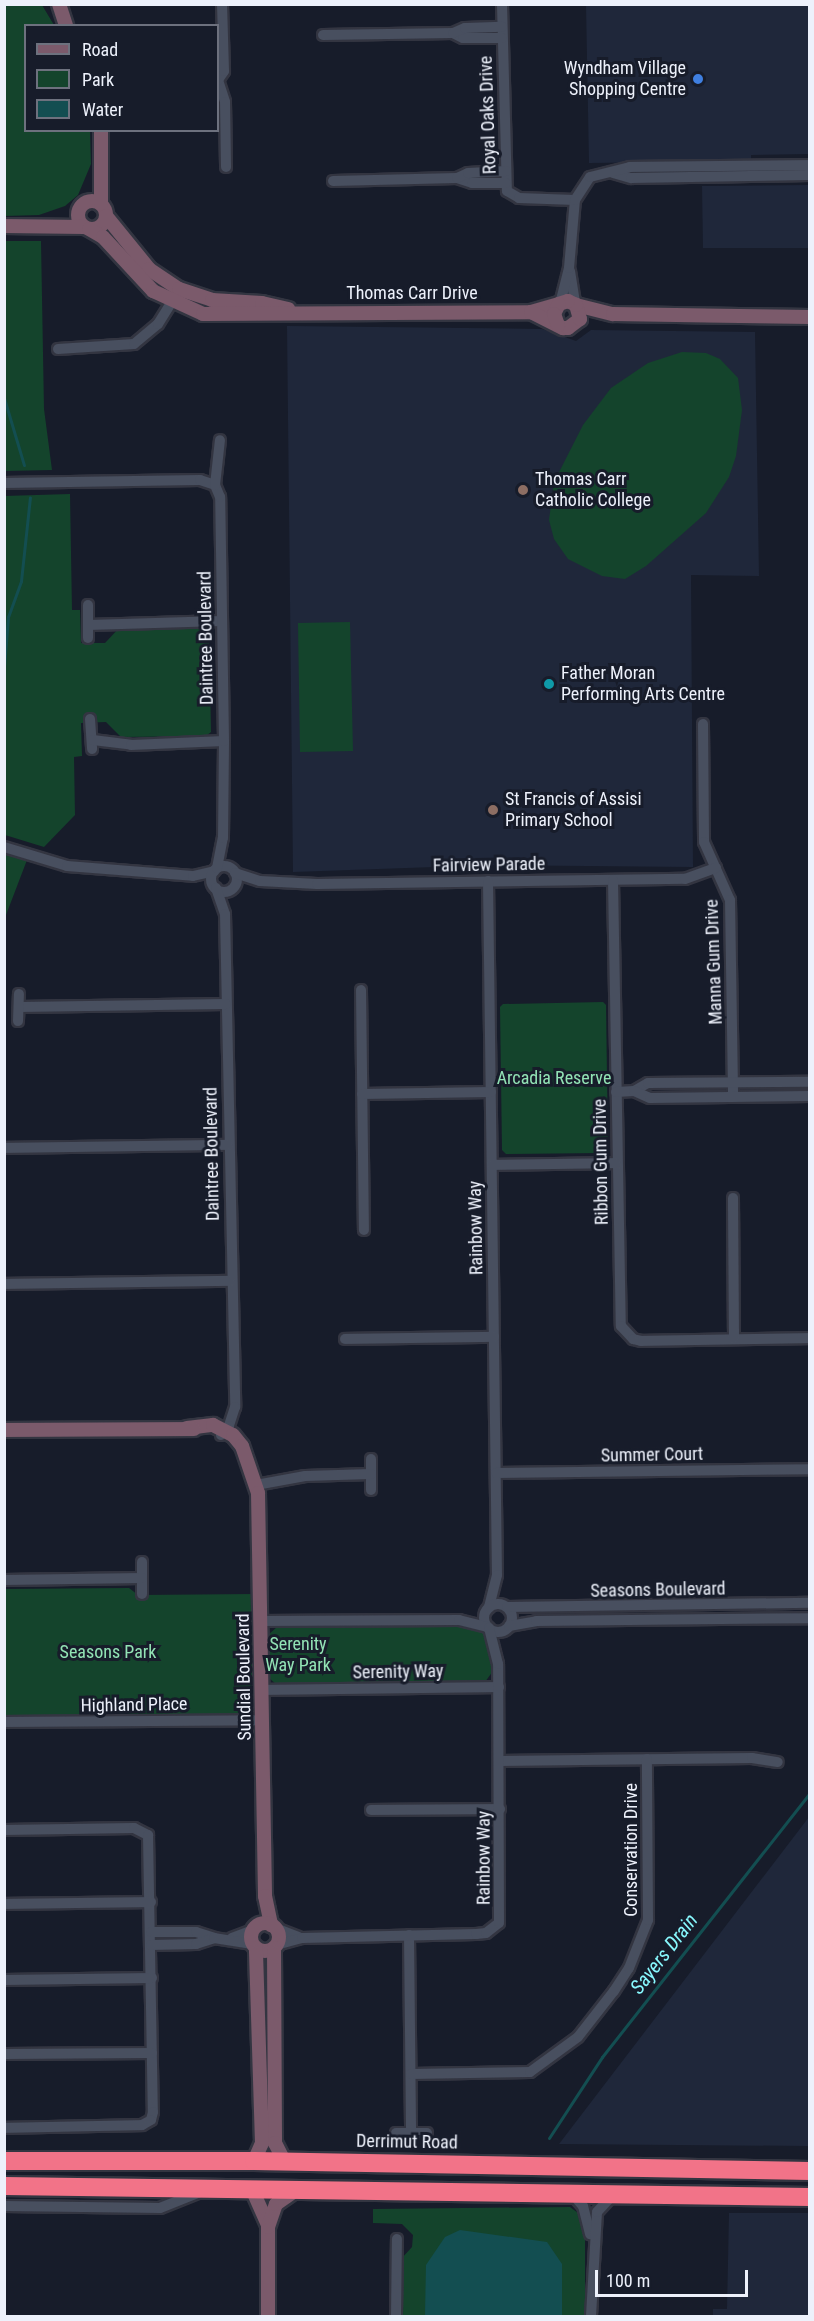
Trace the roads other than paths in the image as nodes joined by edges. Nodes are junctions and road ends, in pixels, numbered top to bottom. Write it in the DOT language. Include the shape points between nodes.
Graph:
graph roads {
  1 [pos="59,4"];
  2 [pos="222,4"];
  3 [pos="502,4"];
  4 [pos="65,24"];
  5 [pos="502,32"];
  6 [pos="323,35"];
  7 [pos="219,78"];
  8 [pos="219,83"];
  9 [pos="101,132"];
  10 [pos="810,165"];
  11 [pos="101,166"];
  12 [pos="226,167"];
  13 [pos="506,171"];
  14 [pos="614,173"];
  15 [pos="810,175"];
  16 [pos="457,178"];
  17 [pos="333,181"];
  18 [pos="506,183"];
  19 [pos="575,200"];
  20 [pos="82,206"];
  21 [pos="104,210"];
  22 [pos="50,224"];
  23 [pos="4,226"];
  24 [pos="87,228"];
  25 [pos="569,268"];
  26 [pos="176,295"];
  27 [pos="559,304"];
  28 [pos="576,305"];
  29 [pos="531,312"];
  30 [pos="613,314"];
  31 [pos="810,317"];
  32 [pos="578,324"];
  33 [pos="558,325"];
  34 [pos="58,348"];
  35 [pos="220,440"];
  36 [pos="4,483"];
  37 [pos="214,485"];
  38 [pos="88,605"];
  39 [pos="222,621"];
  40 [pos="88,625"];
  41 [pos="88,638"];
  42 [pos="90,719"];
  43 [pos="703,724"];
  44 [pos="224,741"];
  45 [pos="224,838"];
  46 [pos="4,847"];
  47 [pos="716,868"];
  48 [pos="216,870"];
  49 [pos="234,871"];
  50 [pos="193,876"];
  51 [pos="613,880"];
  52 [pos="260,881"];
  53 [pos="488,881"];
  54 [pos="214,886"];
  55 [pos="232,888"];
  56 [pos="225,914"];
  57 [pos="361,990"];
  58 [pos="19,994"];
  59 [pos="226,1004"];
  60 [pos="19,1007"];
  61 [pos="18,1021"];
  62 [pos="732,1081"];
  63 [pos="810,1082"];
  64 [pos="634,1091"];
  65 [pos="491,1092"];
  66 [pos="616,1092"];
  67 [pos="362,1094"];
  68 [pos="810,1096"];
  69 [pos="732,1097"];
  70 [pos="228,1145"];
  71 [pos="4,1148"];
  72 [pos="616,1163"];
  73 [pos="492,1165"];
  74 [pos="733,1198"];
  75 [pos="364,1230"];
  76 [pos="230,1281"];
  77 [pos="4,1284"];
  78 [pos="494,1337"];
  79 [pos="734,1338"];
  80 [pos="810,1338"];
  81 [pos="345,1339"];
  82 [pos="4,1430"];
  83 [pos="224,1430"];
  84 [pos="371,1459"];
  85 [pos="810,1469"];
  86 [pos="496,1473"];
  87 [pos="371,1474"];
  88 [pos="256,1485"];
  89 [pos="371,1490"];
  90 [pos="142,1562"];
  91 [pos="497,1575"];
  92 [pos="142,1578"];
  93 [pos="4,1580"];
  94 [pos="142,1594"];
  95 [pos="810,1603"];
  96 [pos="506,1607"];
  97 [pos="488,1608"];
  98 [pos="810,1618"];
  99 [pos="459,1620"];
  100 [pos="261,1621"];
  101 [pos="488,1628"];
  102 [pos="507,1628"];
  103 [pos="498,1664"];
  104 [pos="499,1687"];
  105 [pos="262,1690"];
  106 [pos="263,1720"];
  107 [pos="4,1722"];
  108 [pos="647,1759"];
  109 [pos="499,1761"];
  110 [pos="778,1762"];
  111 [pos="500,1809"];
  112 [pos="371,1810"];
  113 [pos="4,1830"];
  114 [pos="151,1902"];
  115 [pos="4,1904"];
  116 [pos="151,1932"];
  117 [pos="183,1932"];
  118 [pos="261,1933"];
  119 [pos="409,1935"];
  120 [pos="214,1938"];
  121 [pos="302,1938"];
  122 [pos="152,1945"];
  123 [pos="183,1945"];
  124 [pos="275,1947"];
  125 [pos="152,1978"];
  126 [pos="4,1980"];
  127 [pos="152,2052"];
  128 [pos="4,2054"];
  129 [pos="411,2074"];
  130 [pos="4,2128"];
  131 [pos="396,2133"];
  132 [pos="411,2133"];
  133 [pos="427,2133"];
  134 [pos="4,2161"];
  135 [pos="254,2161"];
  136 [pos="284,2161"];
  137 [pos="805,2170"];
  138 [pos="4,2186"];
  139 [pos="206,2189"];
  140 [pos="252,2189"];
  141 [pos="296,2190"];
  142 [pos="569,2193"];
  143 [pos="615,2194"];
  144 [pos="810,2197"];
  145 [pos="4,2206"];
  146 [pos="268,2227"];
  147 [pos="397,2239"];
  148 [pos="593,2255"];
  149 [pos="268,2316"];
  150 [pos="396,2316"];
  151 [pos="591,2316"];
  1 -- 4 [label="street"];
  2 -- 7 [label="street" via="224,71"];
  3 -- 5 [label="street, Royal Oaks Drive"];
  5 -- 6 [label="street" via="463,38 453,33"];
  5 -- 13 [label="street, Royal Oaks Drive"];
  8 -- 12 [label="street" via="225,102"];
  9 -- 11 [label="street"];
  10 -- 14 [label="street" via="630,167"];
  11 -- 20 [label="street"];
  11 -- 21 [label="street"];
  13 -- 16 [label="street" via="468,173"];
  13 -- 18 [label="street, Royal Oaks Drive"];
  14 -- 15 [label="street" via="631,178"];
  14 -- 19 [label="street" via="586,180"];
  16 -- 17 [label="street"];
  16 -- 18 [label="street" via="472,183"];
  18 -- 19 [label="street, Royal Oaks Drive" via="507,191 515,198"];
  19 -- 25 [label="street"];
  20 -- 21 [label="street"];
  20 -- 22 [label="street"];
  20 -- 24 [label="street" via="79,219"];
  21 -- 24 [label="street" via="100,227"];
  21 -- 26 [label="street, Thomas Carr Drive" via="149,269"];
  22 -- 23 [label="street"];
  22 -- 24 [label="street"];
  24 -- 26 [label="street, Thomas Carr Drive" via="103,237 135,276"];
  25 -- 27 [label="street"];
  25 -- 28 [label="street"];
  26 -- 29 [label="street, Thomas Carr Drive" via="203,314 261,316 293,310"];
  26 -- 34 [label="street" via="145,339 134,344"];
  27 -- 28 [label="street"];
  27 -- 29 [label="street, Thomas Carr Drive"];
  27 -- 33 [label="street" via="554,314"];
  28 -- 30 [label="street"];
  28 -- 32 [label="street" via="580,314"];
  29 -- 33 [label="street, Thomas Carr Drive"];
  30 -- 31 [label="street"];
  30 -- 32 [label="street"];
  32 -- 33 [label="street" via="568,328"];
  35 -- 37 [label="street, Daintree Boulevard"];
  36 -- 37 [label="street" via="200,480"];
  37 -- 39 [label="street, Daintree Boulevard" via="220,497"];
  38 -- 40 [label="street"];
  39 -- 40 [label="street" via="149,620"];
  39 -- 44 [label="street, Daintree Boulevard"];
  40 -- 41 [label="street"];
  42 -- 44 [label="street" via="93,745"];
  43 -- 47 [label="street, Manna Gum Drive" via="705,842"];
  44 -- 45 [label="street, Daintree Boulevard"];
  45 -- 48 [label="street, Daintree Boulevard"];
  45 -- 49 [label="street, Daintree Boulevard"];
  46 -- 50 [label="street" via="67,866"];
  47 -- 51 [label="street, Fairview Parade" via="694,879"];
  47 -- 62 [label="street, Manna Gum Drive" via="730,900"];
  48 -- 49 [label="street, Fairview Parade"];
  48 -- 50 [label="street"];
  48 -- 54 [label="street, Daintree Boulevard"];
  49 -- 52 [label="street, Fairview Parade"];
  49 -- 55 [label="street, Daintree Boulevard"];
  50 -- 54 [label="street"];
  51 -- 53 [label="street, Fairview Parade"];
  51 -- 66 [label="street, Ribbon Gum Drive"];
  52 -- 53 [label="street, Fairview Parade"];
  52 -- 55 [label="street, Fairview Parade"];
  53 -- 65 [label="street, Rainbow Way"];
  54 -- 55 [label="street, Fairview Parade"];
  54 -- 56 [label="street, Daintree Boulevard"];
  55 -- 56 [label="street, Daintree Boulevard"];
  56 -- 59 [label="street, Daintree Boulevard"];
  57 -- 67 [label="street"];
  58 -- 60 [label="street"];
  59 -- 60 [label="street"];
  59 -- 70 [label="street, Daintree Boulevard"];
  60 -- 61 [label="street"];
  62 -- 63 [label="street"];
  62 -- 64 [label="street" via="648,1083"];
  62 -- 69 [label="street, Manna Gum Drive"];
  64 -- 66 [label="street"];
  64 -- 69 [label="street" via="650,1098"];
  65 -- 67 [label="street"];
  65 -- 73 [label="street, Rainbow Way"];
  66 -- 72 [label="street, Ribbon Gum Drive"];
  67 -- 75 [label="street"];
  68 -- 69 [label="street"];
  70 -- 71 [label="street"];
  70 -- 76 [label="street, Daintree Boulevard"];
  72 -- 73 [label="street"];
  72 -- 79 [label="street, Ribbon Gum Drive" via="620,1312 627,1334 641,1341"];
  73 -- 78 [label="street, Rainbow Way"];
  74 -- 79 [label="street"];
  76 -- 77 [label="street"];
  76 -- 83 [label="street, Daintree Boulevard" via="234,1411"];
  78 -- 81 [label="street"];
  78 -- 86 [label="street, Rainbow Way"];
  79 -- 80 [label="street"];
  82 -- 83 [label="street"];
  83 -- 88 [label="street, Sundial Boulevard" via="245,1459"];
  84 -- 87 [label="street"];
  85 -- 86 [label="street, Summer Court"];
  86 -- 91 [label="street, Rainbow Way"];
  87 -- 88 [label="street" via="305,1476"];
  87 -- 89 [label="street"];
  88 -- 100 [label="street, Sundial Boulevard" via="260,1507"];
  90 -- 92 [label="street"];
  91 -- 96 [label="street, Rainbow Way"];
  91 -- 97 [label="street, Rainbow Way"];
  92 -- 93 [label="street"];
  92 -- 94 [label="street"];
  95 -- 96 [label="street, Seasons Boulevard"];
  96 -- 97 [label="street"];
  96 -- 102 [label="street" via="511,1614"];
  97 -- 99 [label="street"];
  97 -- 101 [label="street" via="484,1620"];
  98 -- 102 [label="street, Seasons Boulevard" via="536,1621"];
  99 -- 100 [label="street"];
  99 -- 101 [label="street"];
  100 -- 105 [label="street, Sundial Boulevard"];
  101 -- 102 [label="street"];
  101 -- 103 [label="street, Rainbow Way"];
  102 -- 103 [label="street, Rainbow Way"];
  103 -- 104 [label="street, Rainbow Way"];
  104 -- 105 [label="street, Serenity Way"];
  104 -- 109 [label="street, Rainbow Way"];
  105 -- 106 [label="street, Sundial Boulevard"];
  106 -- 107 [label="street, Highland Place"];
  106 -- 118 [label="street, Sundial Boulevard" via="266,1896"];
  108 -- 109 [label="street, Conservation Drive"];
  108 -- 110 [label="street" via="752,1758"];
  108 -- 129 [label="street, Conservation Drive" via="648,1920 629,1968 614,1991 578,2037 530,2072"];
  109 -- 111 [label="street, Rainbow Way"];
  111 -- 112 [label="street"];
  111 -- 119 [label="street, Rainbow Way" via="499,1923 481,1934"];
  113 -- 114 [label="street" via="142,1830 149,1838"];
  114 -- 115 [label="street"];
  114 -- 116 [label="street"];
  116 -- 117 [label="street"];
  116 -- 122 [label="street"];
  117 -- 120 [label="street"];
  117 -- 123 [label="street"];
  118 -- 120 [label="street"];
  118 -- 121 [label="street, Rainbow Way"];
  118 -- 124 [label="street" via="279,1936"];
  118 -- 124 [label="street" via="263,1951"];
  118 -- 135 [label="street, Sundial Boulevard" via="262,2143"];
  119 -- 121 [label="street, Rainbow Way"];
  119 -- 129 [label="street"];
  120 -- 123 [label="street"];
  121 -- 124 [label="street, Rainbow Way"];
  122 -- 123 [label="street"];
  122 -- 125 [label="street"];
  124 -- 136 [label="street" via="275,2143"];
  125 -- 126 [label="street"];
  125 -- 127 [label="street"];
  127 -- 128 [label="street"];
  127 -- 130 [label="street" via="153,2112 148,2123"];
  129 -- 132 [label="street"];
  131 -- 132 [label="street"];
  132 -- 133 [label="street"];
  134 -- 135 [label="highway, Derrimut Road"];
  135 -- 136 [label="highway, Derrimut Road"];
  136 -- 137 [label="highway, Derrimut Road"];
  138 -- 139 [label="highway"];
  139 -- 140 [label="highway"];
  139 -- 145 [label="street" via="160,2208"];
  140 -- 141 [label="highway"];
  140 -- 146 [label="street"];
  141 -- 142 [label="highway"];
  141 -- 146 [label="street" via="276,2205"];
  142 -- 143 [label="highway"];
  142 -- 148 [label="street" via="583,2206"];
  143 -- 144 [label="highway"];
  143 -- 148 [label="street" via="598,2208"];
  146 -- 149 [label="street"];
  147 -- 150 [label="street"];
  148 -- 151 [label="street"];
}
